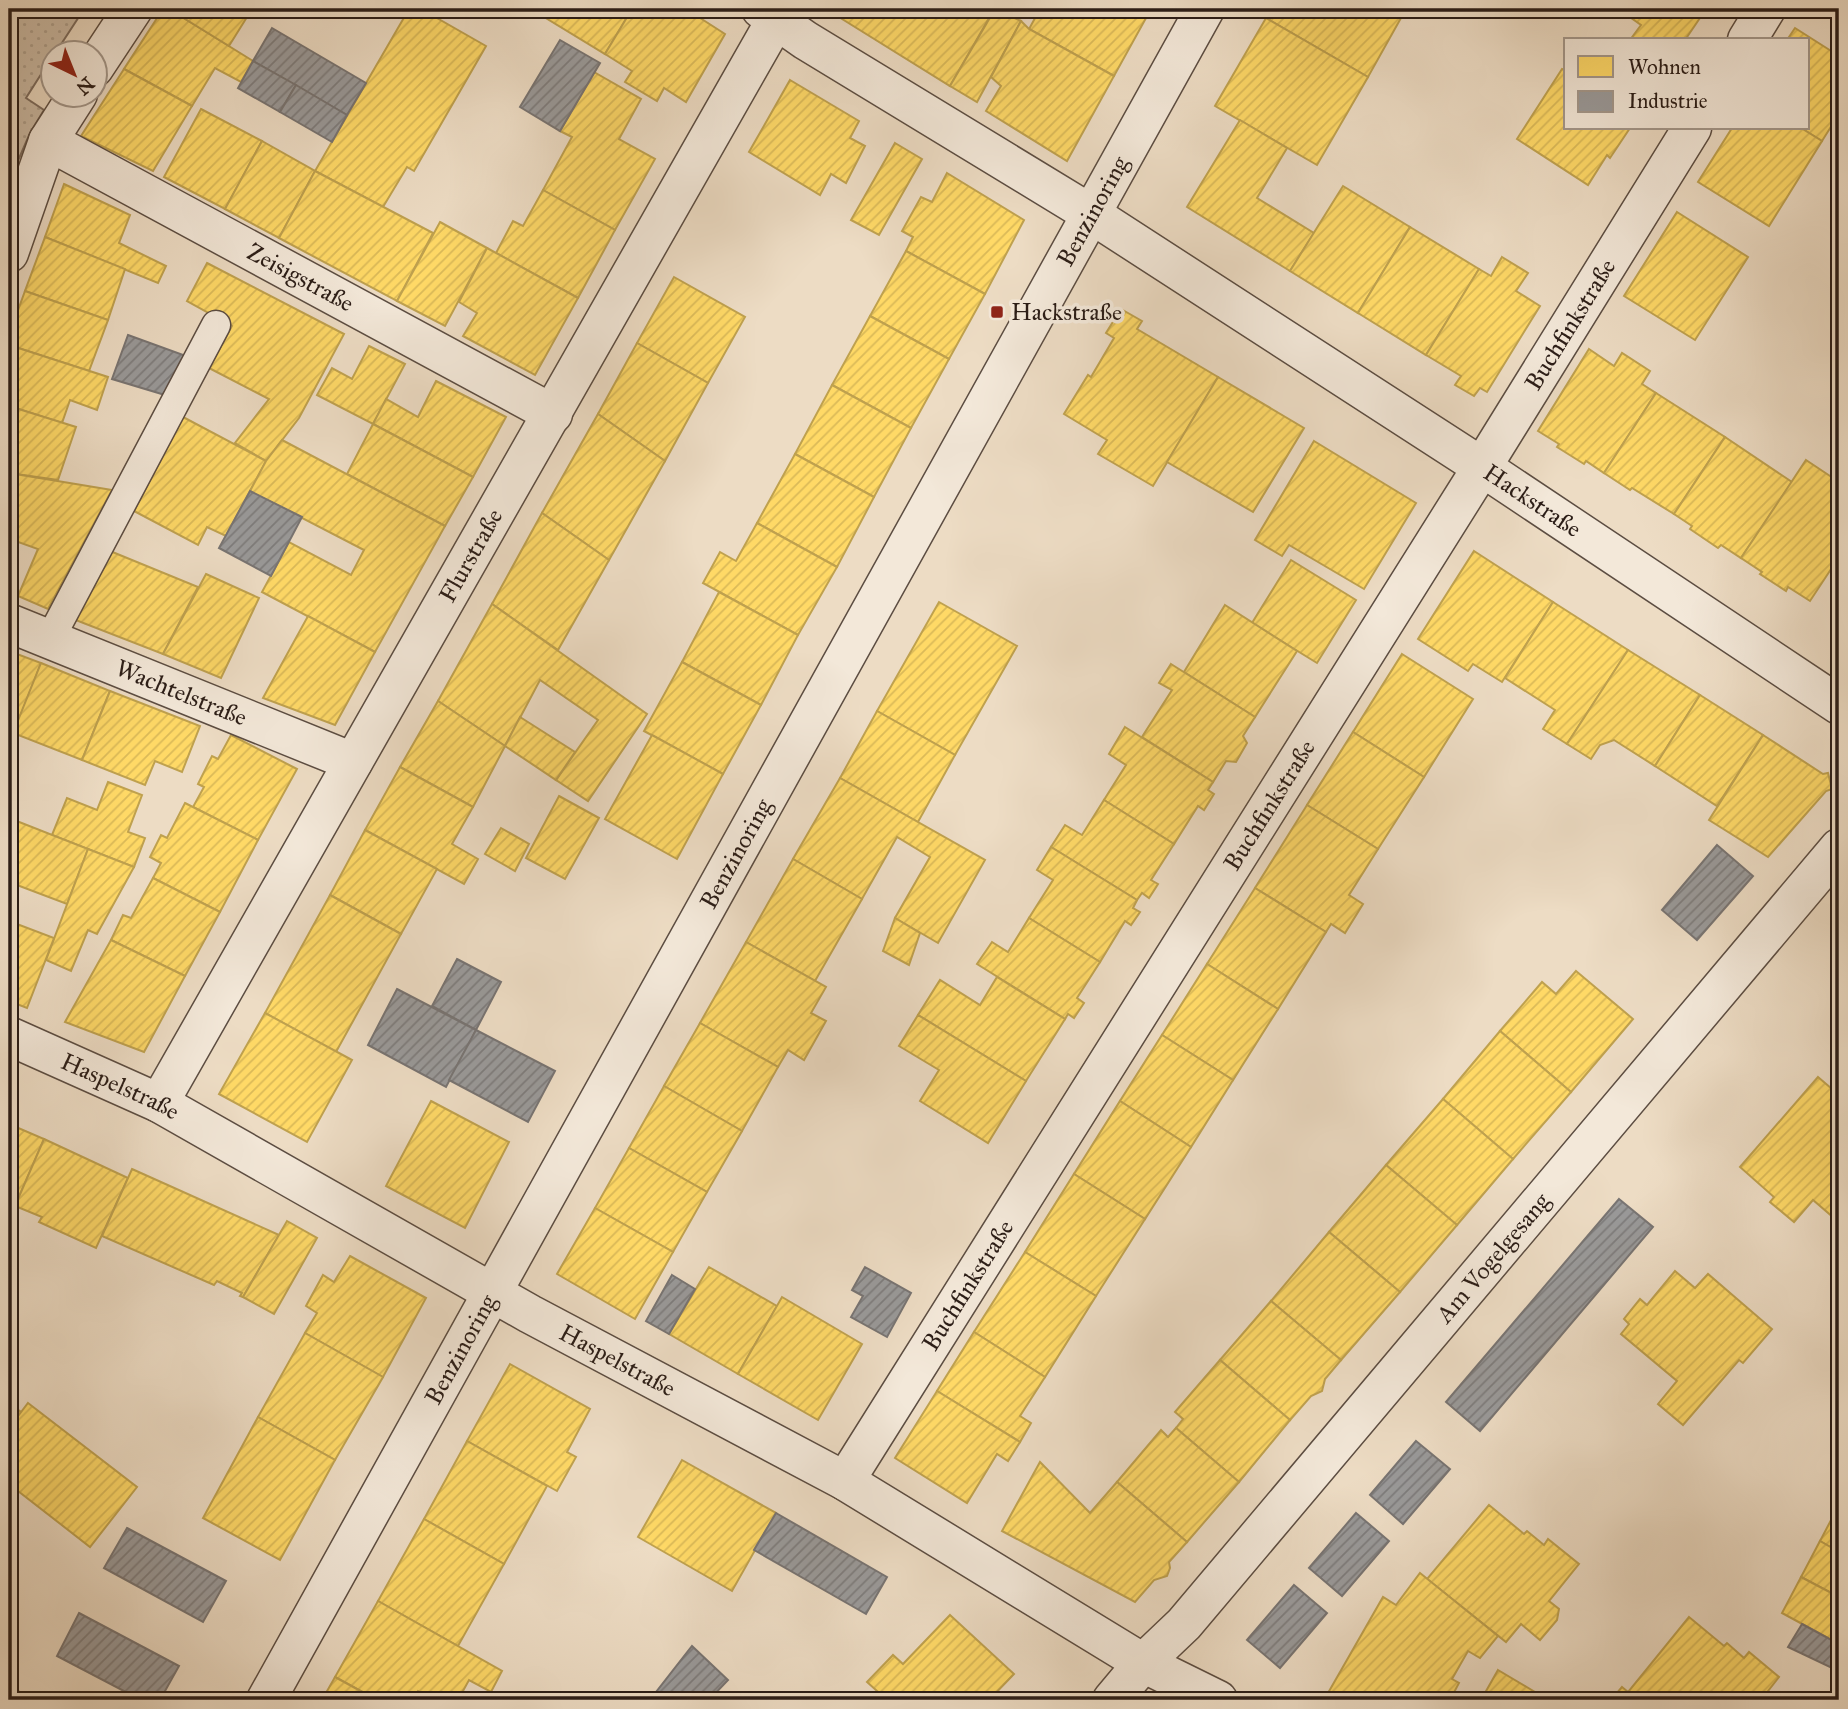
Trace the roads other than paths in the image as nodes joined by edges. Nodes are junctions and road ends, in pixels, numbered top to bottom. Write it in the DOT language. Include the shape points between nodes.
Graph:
graph roads {
  1 [pos="132,9"];
  2 [pos="1205,9"];
  3 [pos="1766,9"];
  4 [pos="773,12"];
  5 [pos="1748,38"];
  6 [pos="108,46"];
  7 [pos="69,108"];
  8 [pos="1691,130"];
  9 [pos="48,141"];
  10 [pos="1091,214"];
  11 [pos="9,253"];
  12 [pos="216,325"];
  13 [pos="553,414"];
  14 [pos="1482,467"];
  15 [pos="9,623"];
  16 [pos="50,639"];
  17 [pos="1839,705"];
  18 [pos="353,762"];
  19 [pos="1839,848"];
  20 [pos="9,1036"];
  21 [pos="159,1103"];
  22 [pos="493,1292"];
  23 [pos="845,1481"];
  24 [pos="1143,1663"];
  25 [pos="266,1700"];
  26 [pos="1112,1700"];
  27 [pos="1217,1700"];
  1 -- 6 [label="street"];
  2 -- 10 [label="street, Benzinoring"];
  3 -- 5 [label="street"];
  4 -- 10 [label="street, Hackstraße" via="805,40"];
  4 -- 13 [label="street, Flurstraße"];
  7 -- 9 [label="street"];
  8 -- 14 [label="street, Buchfinkstraße"];
  9 -- 11 [label="street"];
  9 -- 13 [label="street, Zeisigstraße"];
  10 -- 14 [label="street, Hackstraße"];
  10 -- 22 [label="street, Benzinoring"];
  12 -- 16 [label="lane"];
  13 -- 18 [label="street, Flurstraße"];
  14 -- 17 [label="street, Hackstraße"];
  14 -- 23 [label="street, Buchfinkstraße"];
  15 -- 16 [label="street, Wachtelstraße"];
  16 -- 18 [label="street, Wachtelstraße"];
  18 -- 21 [label="street, Flurstraße"];
  19 -- 24 [label="street, Am Vogelgesang" via="1184,1624"];
  20 -- 21 [label="street, Haspelstraße"];
  21 -- 22 [label="street, Haspelstraße"];
  22 -- 23 [label="street, Haspelstraße"];
  22 -- 25 [label="street, Benzinoring"];
  23 -- 24 [label="street, Haspelstraße"];
  24 -- 26 [label="street, Am Vogelgesang"];
  24 -- 27 [label="street, Haspelstraße"];
}
